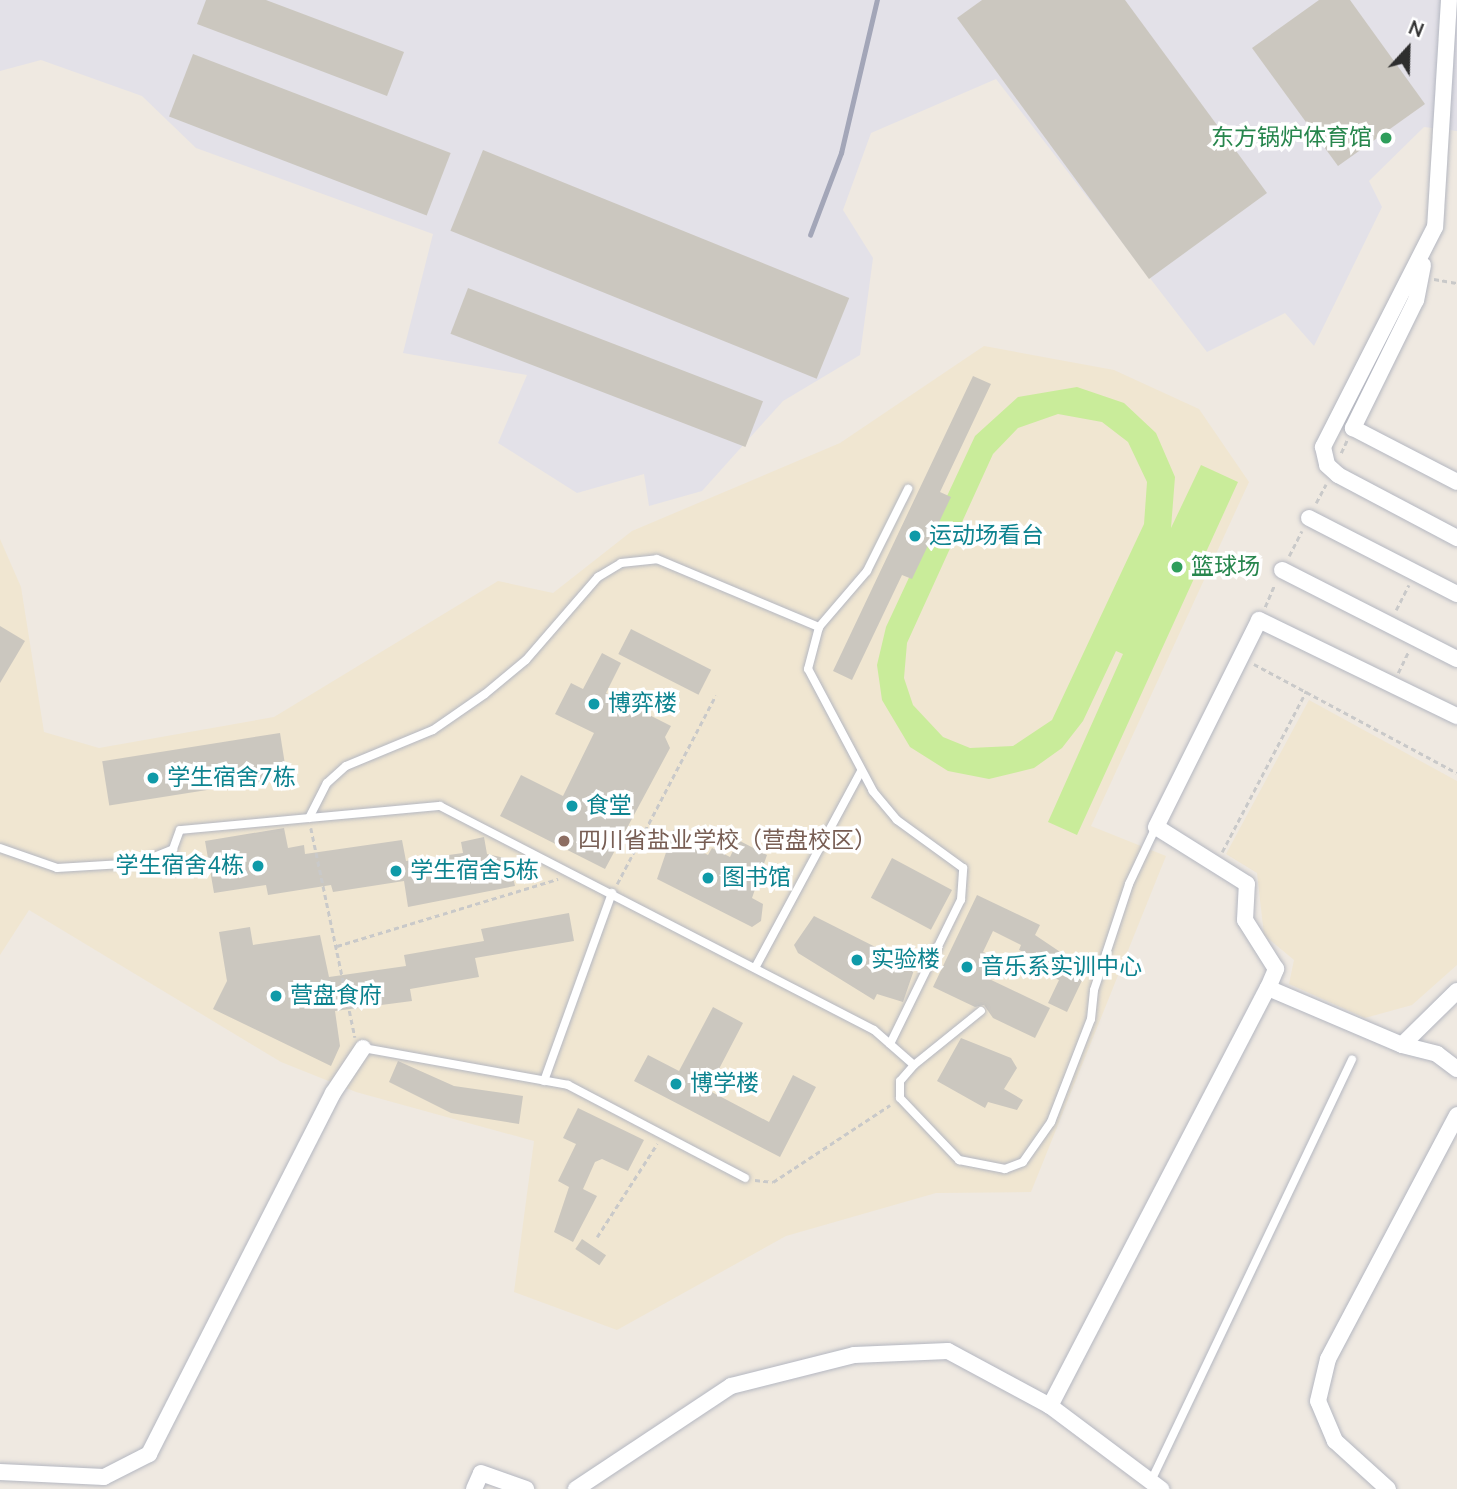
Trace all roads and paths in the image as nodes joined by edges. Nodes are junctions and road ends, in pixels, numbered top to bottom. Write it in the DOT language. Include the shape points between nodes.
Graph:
graph roads {
  1 [pos="1448,0"];
  2 [pos="1426,248"];
  3 [pos="1420,277"];
  4 [pos="1457,283"];
  5 [pos="1353,428"];
  6 [pos="1333,470"];
  7 [pos="1457,482"];
  8 [pos="908,489"];
  9 [pos="1309,518"];
  10 [pos="1457,538"];
  11 [pos="1282,570"];
  12 [pos="1416,573"];
  13 [pos="1457,594"];
  14 [pos="1259,620"];
  15 [pos="1389,625"];
  16 [pos="819,626"];
  17 [pos="1416,638"];
  18 [pos="1242,654"];
  19 [pos="1457,659"];
  20 [pos="1392,685"];
  21 [pos="1306,691"];
  22 [pos="716,695"];
  23 [pos="1457,716"];
  24 [pos="861,771"];
  25 [pos="1457,773"];
  26 [pos="309,818"];
  27 [pos="1156,827"];
  28 [pos="0,848"];
  29 [pos="1217,861"];
  30 [pos="574,874"];
  31 [pos="612,893"];
  32 [pos="337,946"];
  33 [pos="755,968"];
  34 [pos="1268,988"];
  35 [pos="1457,991"];
  36 [pos="981,1011"];
  37 [pos="890,1044"];
  38 [pos="1402,1045"];
  39 [pos="363,1048"];
  40 [pos="1352,1059"];
  41 [pos="915,1065"];
  42 [pos="1457,1069"];
  43 [pos="544,1081"];
  44 [pos="901,1098"];
  45 [pos="1457,1115"];
  46 [pos="663,1135"];
  47 [pos="745,1178"];
  48 [pos="597,1237"];
  49 [pos="1050,1406"];
  50 [pos="0,1472"];
  51 [pos="1156,1485"];
  52 [pos="474,1489"];
  53 [pos="526,1489"];
  54 [pos="576,1489"];
  55 [pos="1388,1489"];
  1 -- 2 [label="street" via="1435,227"];
  2 -- 3 [label="street"];
  2 -- 6 [label="street" via="1323,447"];
  3 -- 4 [label="path"];
  3 -- 5 [label="street" via="1416,300"];
  5 -- 6 [label="path"];
  5 -- 7 [label="street"];
  6 -- 9 [label="path"];
  6 -- 10 [label="street"];
  8 -- 16 [label="lane" via="867,571"];
  9 -- 11 [label="path"];
  9 -- 12 [label="street"];
  11 -- 14 [label="path"];
  11 -- 15 [label="street"];
  12 -- 13 [label="street"];
  12 -- 15 [label="path"];
  14 -- 18 [label="street"];
  14 -- 20 [label="street"];
  15 -- 17 [label="street"];
  16 -- 24 [label="lane" via="808,669"];
  16 -- 26 [label="lane" via="657,559 621,563 598,577 526,660 485,694 432,730 346,766 327,783"];
  17 -- 19 [label="street"];
  17 -- 20 [label="path"];
  18 -- 21 [label="path"];
  18 -- 27 [label="street"];
  20 -- 23 [label="street"];
  21 -- 25 [label="path"];
  21 -- 29 [label="path"];
  22 -- 31 [label="path"];
  24 -- 33 [label="lane"];
  24 -- 37 [label="lane" via="897,820 963,867 966,883 914,1006"];
  26 -- 28 [label="lane" via="180,830 173,849 139,863 57,867"];
  26 -- 30 [label="lane" via="440,806"];
  26 -- 32 [label="path"];
  27 -- 29 [label="street"];
  27 -- 44 [label="lane" via="1129,884 1083,1045 1051,1122 1023,1162 1005,1169 959,1160"];
  29 -- 34 [label="street" via="1247,884 1245,920 1276,969"];
  30 -- 31 [label="lane"];
  30 -- 32 [label="path"];
  31 -- 33 [label="lane"];
  31 -- 43 [label="lane"];
  32 -- 39 [label="path" via="351,1031"];
  33 -- 37 [label="lane"];
  34 -- 38 [label="street"];
  34 -- 49 [label="street"];
  35 -- 38 [label="street"];
  36 -- 41 [label="lane"];
  37 -- 41 [label="lane"];
  38 -- 42 [label="street" via="1437,1054"];
  39 -- 43 [label="lane"];
  39 -- 50 [label="street" via="333,1093 149,1454 104,1477"];
  40 -- 51 [label="lane"];
  41 -- 44 [label="lane" via="901,1081"];
  43 -- 46 [label="lane" via="568,1085"];
  44 -- 47 [label="path" via="773,1182"];
  45 -- 55 [label="street" via="1328,1359 1318,1401 1335,1441"];
  46 -- 47 [label="lane"];
  46 -- 48 [label="path"];
  49 -- 51 [label="street"];
  49 -- 54 [label="street" via="948,1351 854,1355 732,1386"];
  52 -- 53 [label="street" via="481,1473"];
}
